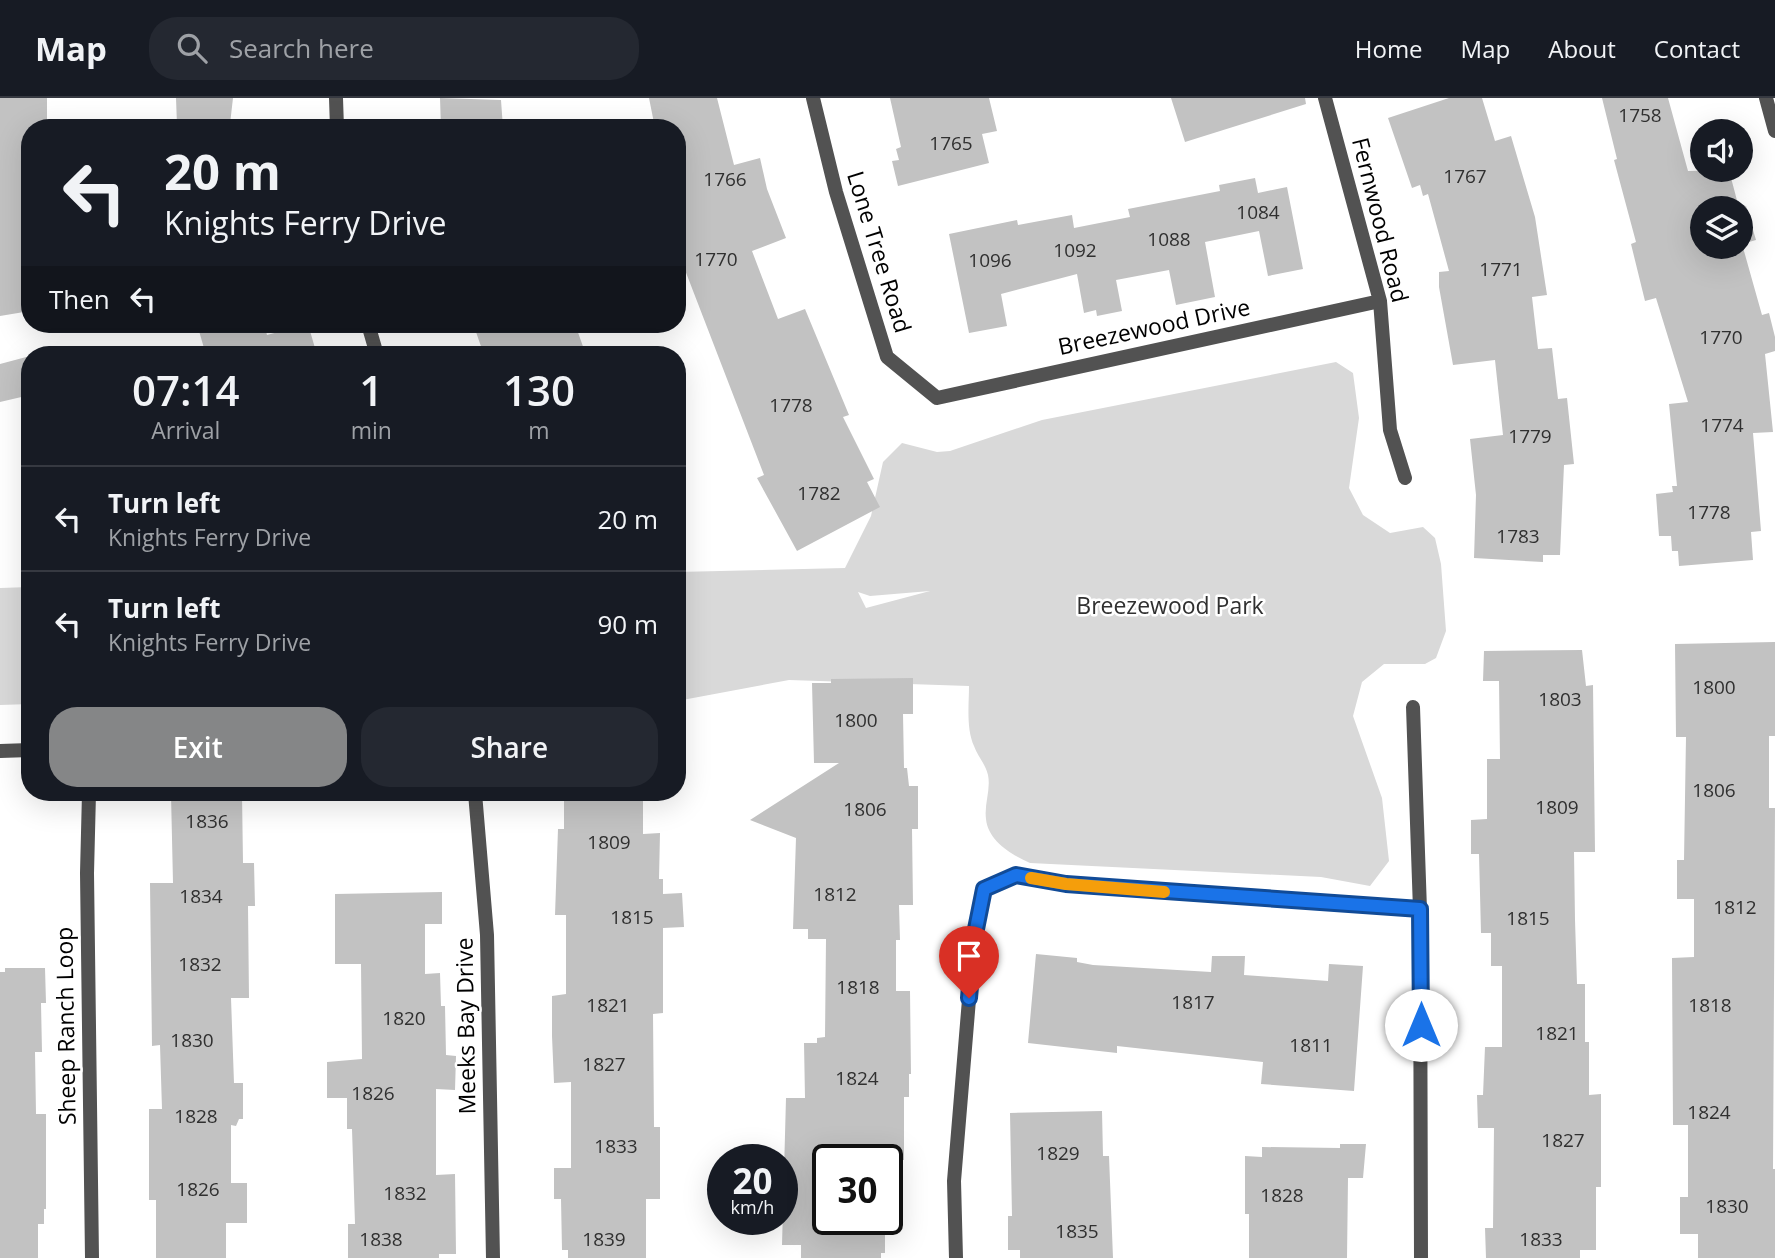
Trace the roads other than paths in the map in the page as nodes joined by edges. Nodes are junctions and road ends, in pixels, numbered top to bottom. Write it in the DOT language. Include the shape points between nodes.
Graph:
graph roads {
  1 [pos="336,98"];
  2 [pos="813,98"];
  3 [pos="1325,98"];
  4 [pos="1766,98"];
  5 [pos="337,119"];
  6 [pos="1775,131"];
  7 [pos="1380,301"];
  8 [pos="937,398"];
  9 [pos="1405,478"];
  10 [pos="1413,707"];
  11 [pos="21,750"];
  12 [pos="0,751"];
  13 [pos="89,801"];
  14 [pos="476,801"];
  15 [pos="1420,909"];
  16 [pos="92,1258"];
  17 [pos="494,1258"];
  18 [pos="956,1258"];
  19 [pos="1421,1258"];
  1 -- 5 [label="street"];
  2 -- 8 [label="street, Lone Tree Road" via="836,192 887,357"];
  3 -- 7 [label="street, Fernwood Road"];
  4 -- 6 [label="street"];
  7 -- 8 [label="street, Breezewood Drive"];
  7 -- 9 [label="street, Fernwood Road" via="1390,430"];
  10 -- 15 [label="street"];
  11 -- 12 [label="street"];
  13 -- 16 [label="street, Sheep Ranch Loop"];
  14 -- 17 [label="street, Meeks Bay Drive" via="487,935"];
  15 -- 18 [label="street" via="1066,884 1016,875 984,889 974,939 954,1181"];
  15 -- 19 [label="street"];
}
